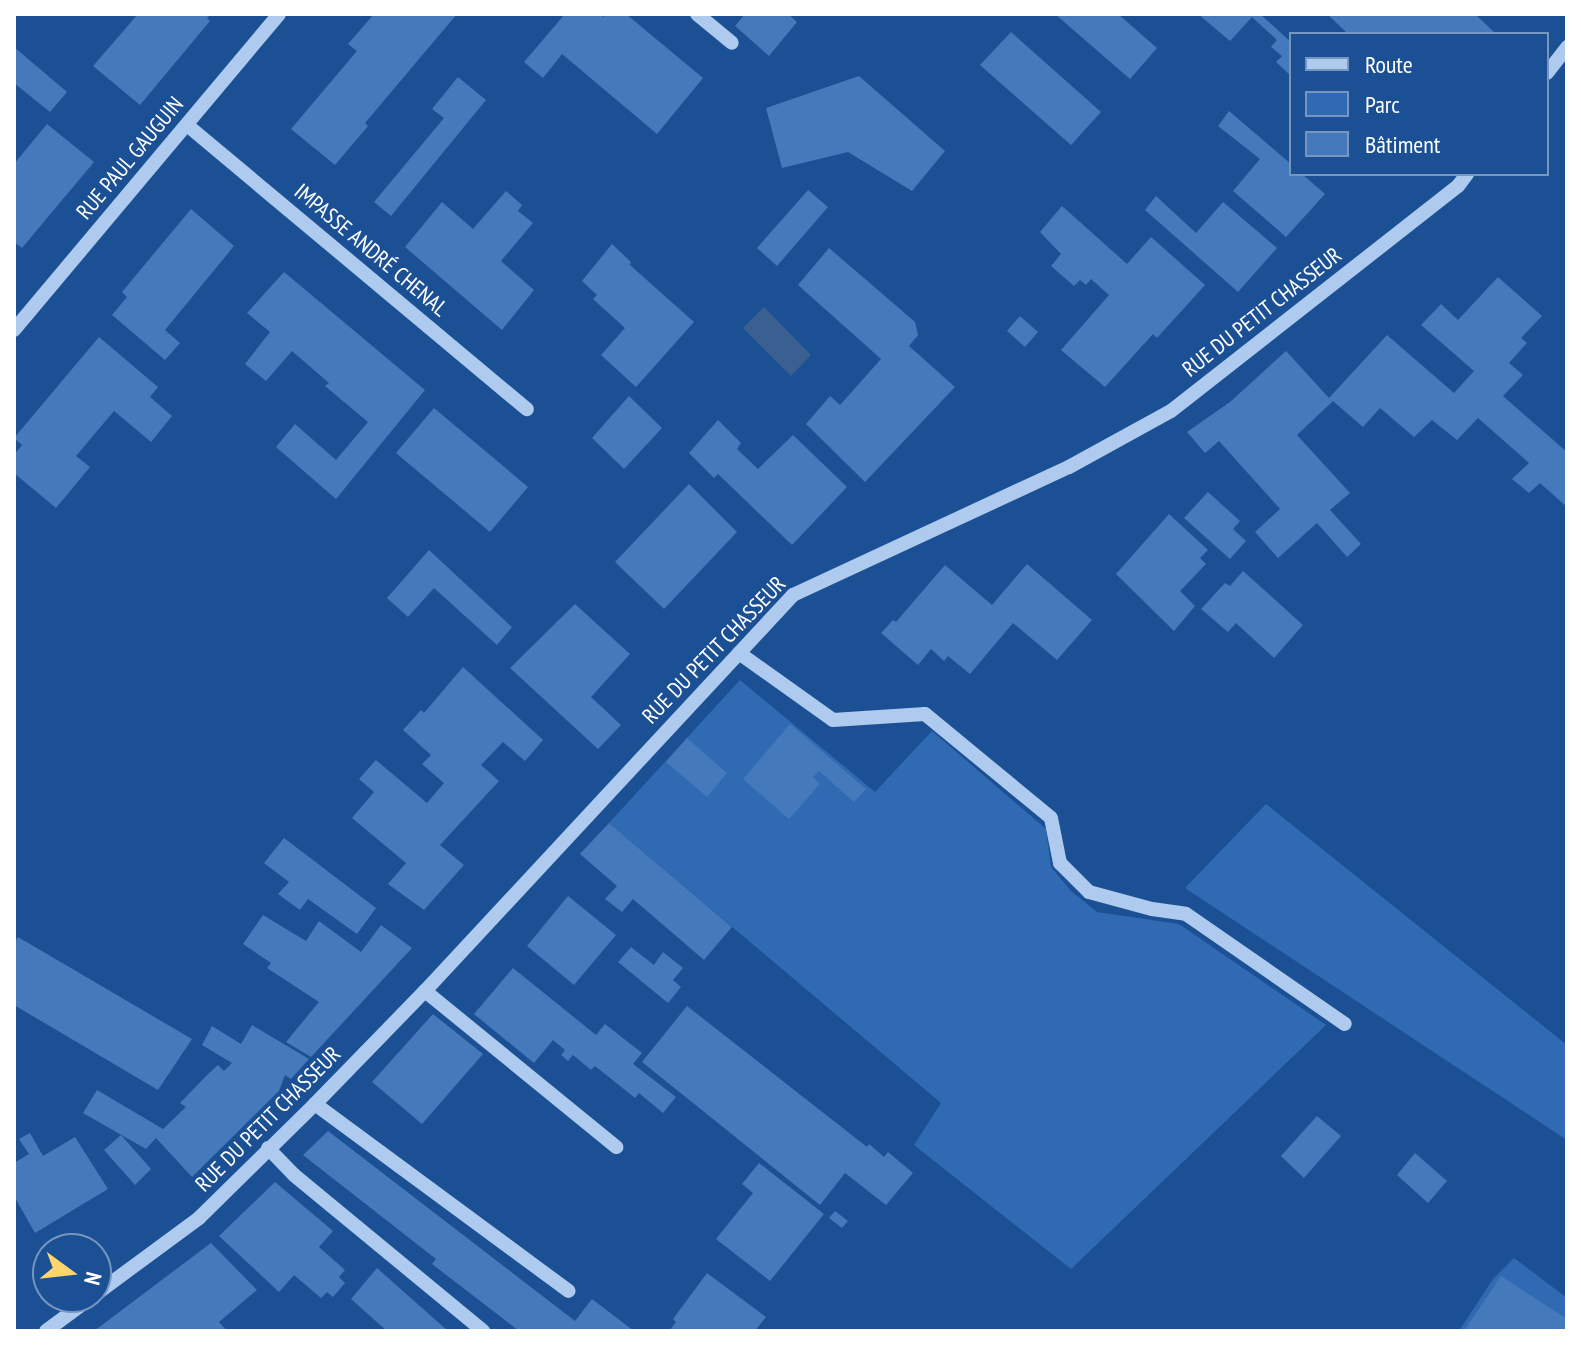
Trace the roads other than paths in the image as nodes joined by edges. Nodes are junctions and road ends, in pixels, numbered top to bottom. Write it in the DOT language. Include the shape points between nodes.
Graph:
graph roads {
  1 [pos="279,14"];
  2 [pos="697,14"];
  3 [pos="732,43"];
  4 [pos="1567,47"];
  5 [pos="1549,70"];
  6 [pos="187,125"];
  7 [pos="1466,176"];
  8 [pos="14,330"];
  9 [pos="527,409"];
  10 [pos="739,653"];
  11 [pos="425,991"];
  12 [pos="1345,1024"];
  13 [pos="315,1104"];
  14 [pos="616,1147"];
  15 [pos="268,1148"];
  16 [pos="112,1282"];
  17 [pos="569,1291"];
  18 [pos="70,1313"];
  19 [pos="46,1331"];
  20 [pos="483,1331"];
  1 -- 6 [label="street, RUE PAUL GAUGUIN"];
  2 -- 3 [label="street"];
  4 -- 5 [label="street"];
  6 -- 8 [label="street, RUE PAUL GAUGUIN"];
  6 -- 9 [label="street, IMPASSE ANDRÉ CHENAL"];
  7 -- 10 [label="street, RUE DU PETIT CHASSEUR" via="1171,411 1069,467 793,595"];
  10 -- 11 [label="street, RUE DU PETIT CHASSEUR"];
  10 -- 12 [label="street" via="833,720 925,714 1051,818 1060,863 1089,892 1186,914"];
  11 -- 13 [label="street, RUE DU PETIT CHASSEUR"];
  11 -- 14 [label="street"];
  13 -- 15 [label="street, RUE DU PETIT CHASSEUR"];
  13 -- 17 [label="street"];
  15 -- 16 [label="street, RUE DU PETIT CHASSEUR" via="199,1218"];
  15 -- 20 [label="street"];
  18 -- 19 [label="street, RUE DU PETIT CHASSEUR"];
}
